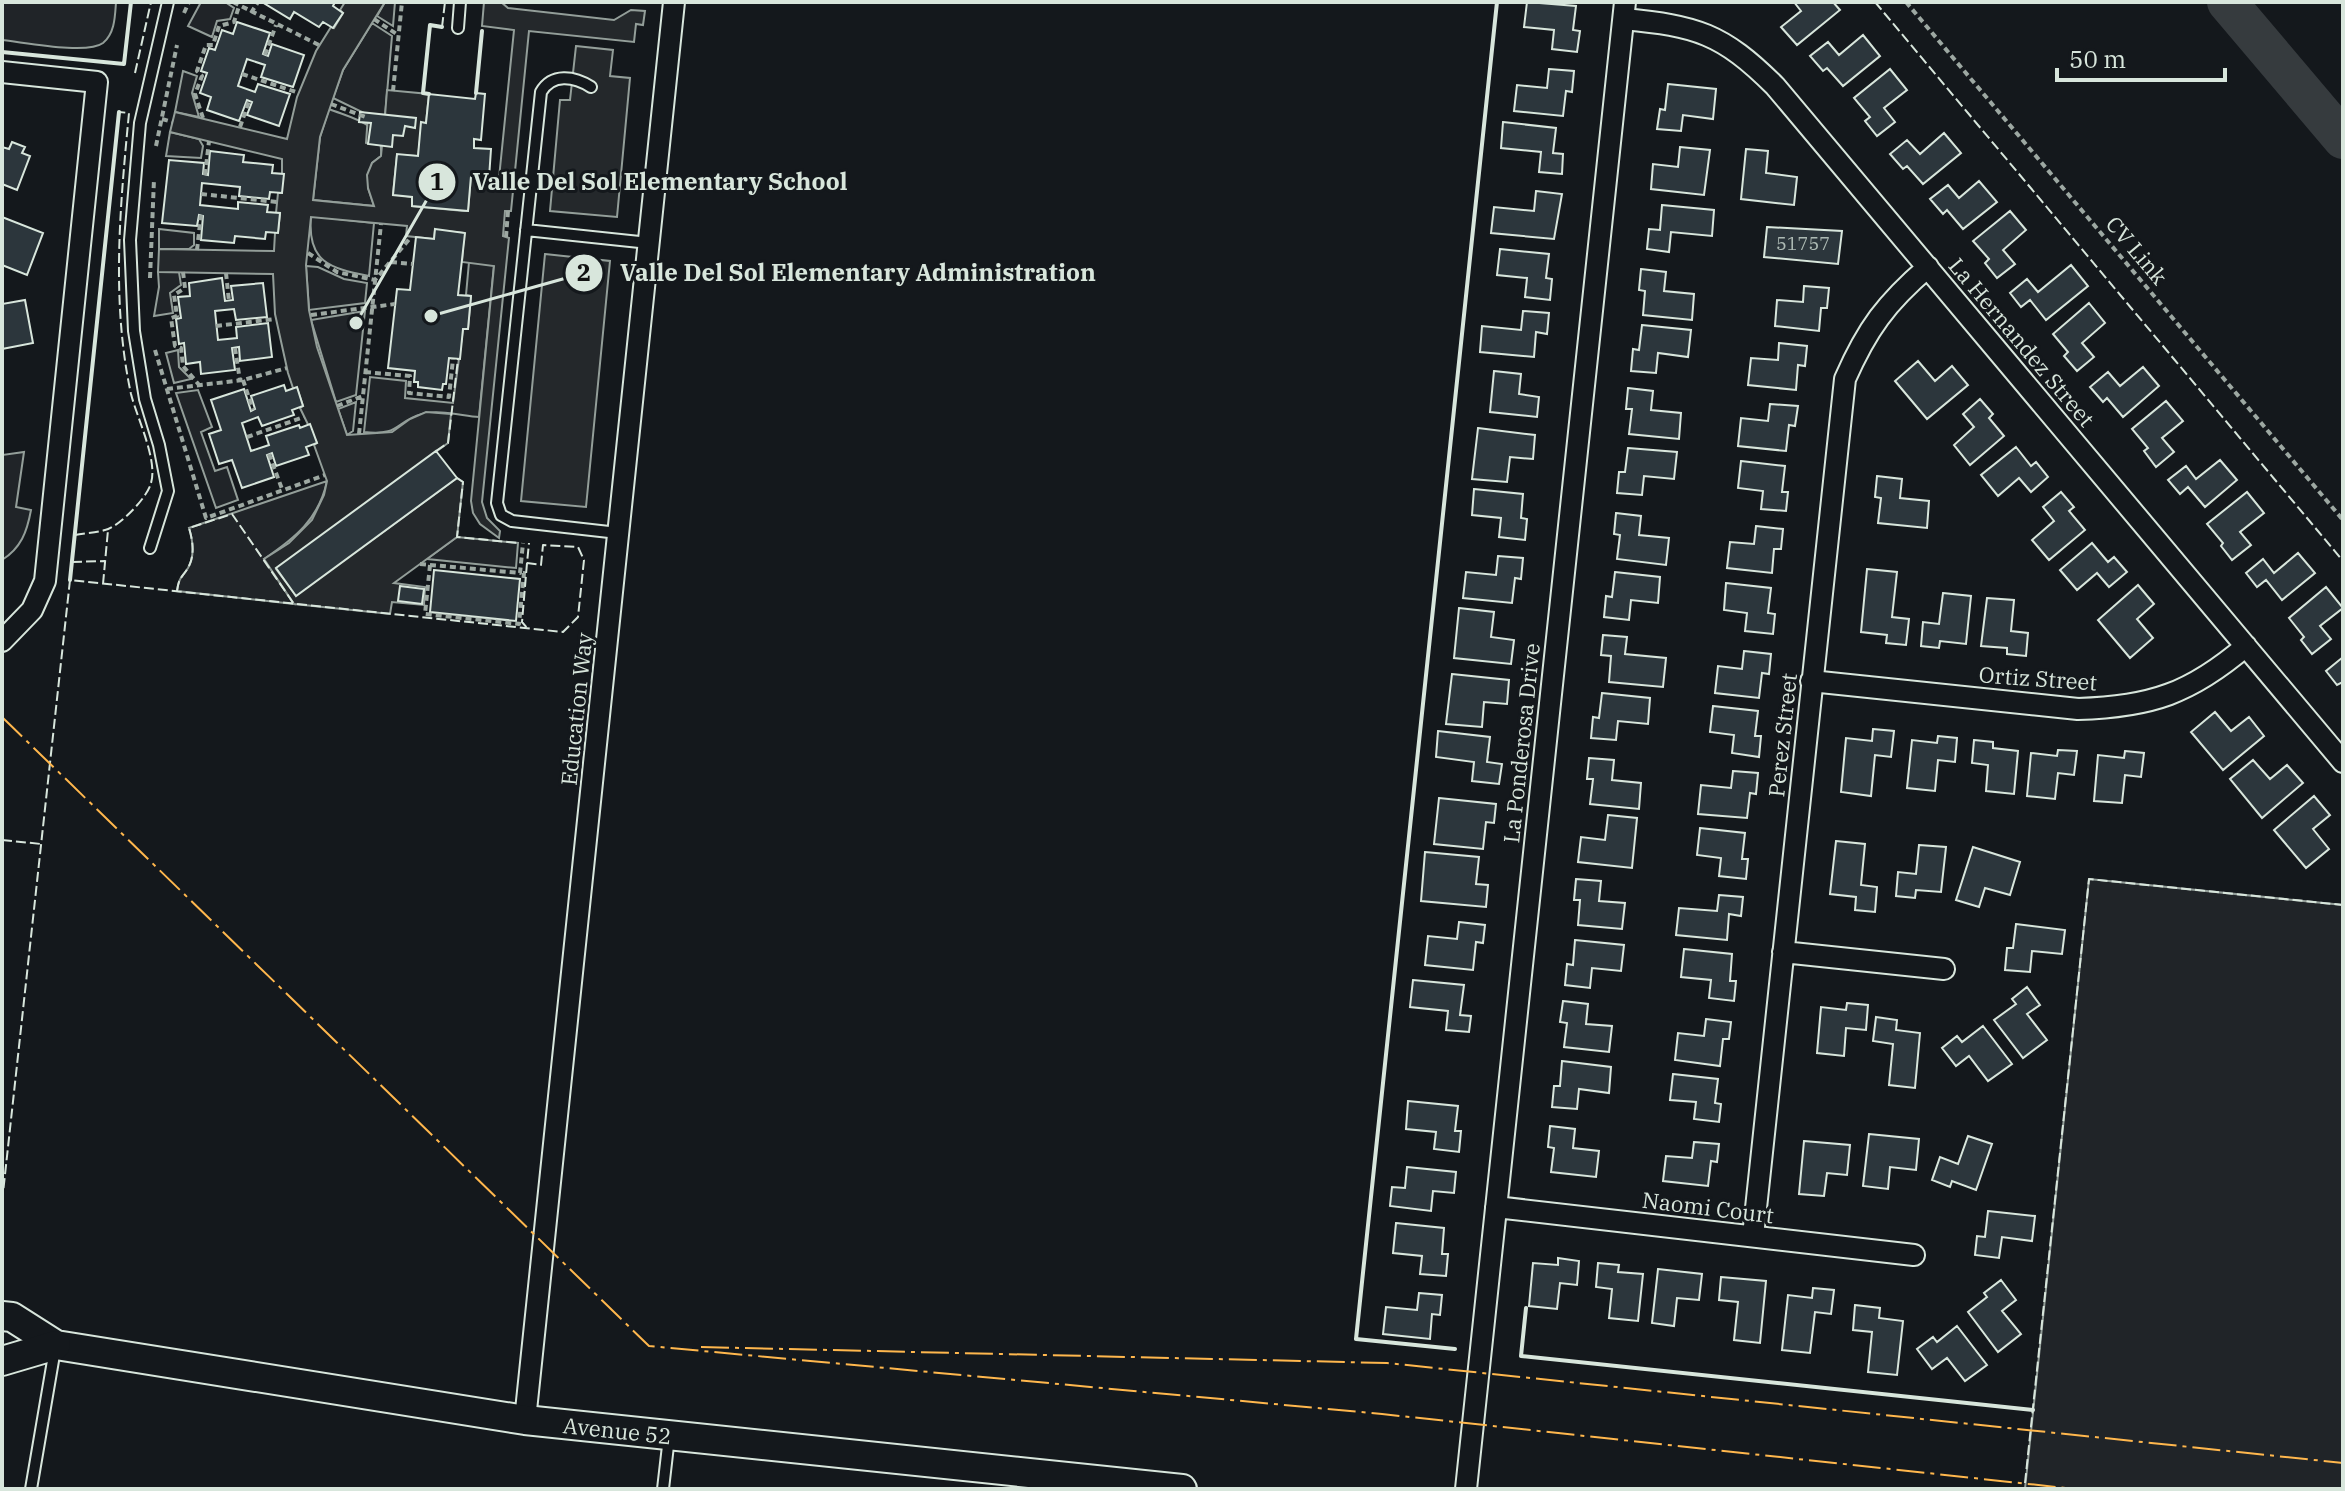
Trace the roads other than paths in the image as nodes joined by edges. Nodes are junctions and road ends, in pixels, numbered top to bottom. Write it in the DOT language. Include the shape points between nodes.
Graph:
graph roads {
  1 [pos="168,2"];
  2 [pos="460,2"];
  3 [pos="674,2"];
  4 [pos="1624,10"];
  5 [pos="458,28"];
  6 [pos="2,72"];
  7 [pos="591,87"];
  8 [pos="526,230"];
  9 [pos="649,243"];
  10 [pos="1928,267"];
  11 [pos="618,533"];
  12 [pos="150,548"];
  13 [pos="4,636"];
  14 [pos="2246,646"];
  15 [pos="1811,681"];
  16 [pos="2343,762"];
  17 [pos="1783,952"];
  18 [pos="1944,969"];
  19 [pos="1496,1207"];
  20 [pos="1753,1236"];
  21 [pos="1914,1255"];
  22 [pos="2,1316"];
  23 [pos="56,1345"];
  24 [pos="2,1361"];
  25 [pos="525,1420"];
  26 [pos="669,1435"];
  27 [pos="31,1489"];
  28 [pos="663,1489"];
  29 [pos="1182,1489"];
  30 [pos="1466,1489"];
  1 -- 12 [label="lane" via="140,123 130,240 134,331 168,491"];
  2 -- 5 [label="lane"];
  3 -- 9 [label="street, Education Way"];
  4 -- 10 [label="street, La Hernandez Street" via="1698,30 1753,63"];
  4 -- 19 [label="street, La Ponderosa Drive"];
  6 -- 13 [label="street" via="97,82 45,581 32,610"];
  7 -- 8 [label="lane" via="559,78 547,82 541,92"];
  8 -- 9 [label="lane"];
  8 -- 11 [label="lane" via="497,503 501,515 512,521"];
  9 -- 11 [label="street, Education Way"];
  10 -- 14 [label="street, La Hernandez Street"];
  10 -- 15 [label="street, Perez Street" via="1877,318 1845,379"];
  11 -- 25 [label="street, Education Way"];
  14 -- 15 [label="street, Ortiz Street" via="2186,688 2115,708 2078,709"];
  14 -- 16 [label="street, La Hernandez Street"];
  15 -- 17 [label="street, Perez Street"];
  17 -- 18 [label="street"];
  17 -- 20 [label="street, Perez Street"];
  19 -- 20 [label="street, Naomi Court"];
  19 -- 30 [label="street, La Ponderosa Drive"];
  20 -- 21 [label="street, Naomi Court"];
  22 -- 23 [label="main road, Avenue 52"];
  23 -- 24 [label="main road, Avenue 52"];
  23 -- 25 [label="main road, Avenue 52"];
  23 -- 27 [label="lane"];
  25 -- 26 [label="main road, Avenue 52"];
  26 -- 28 [label="lane"];
  26 -- 29 [label="main road, Avenue 52"];
}
